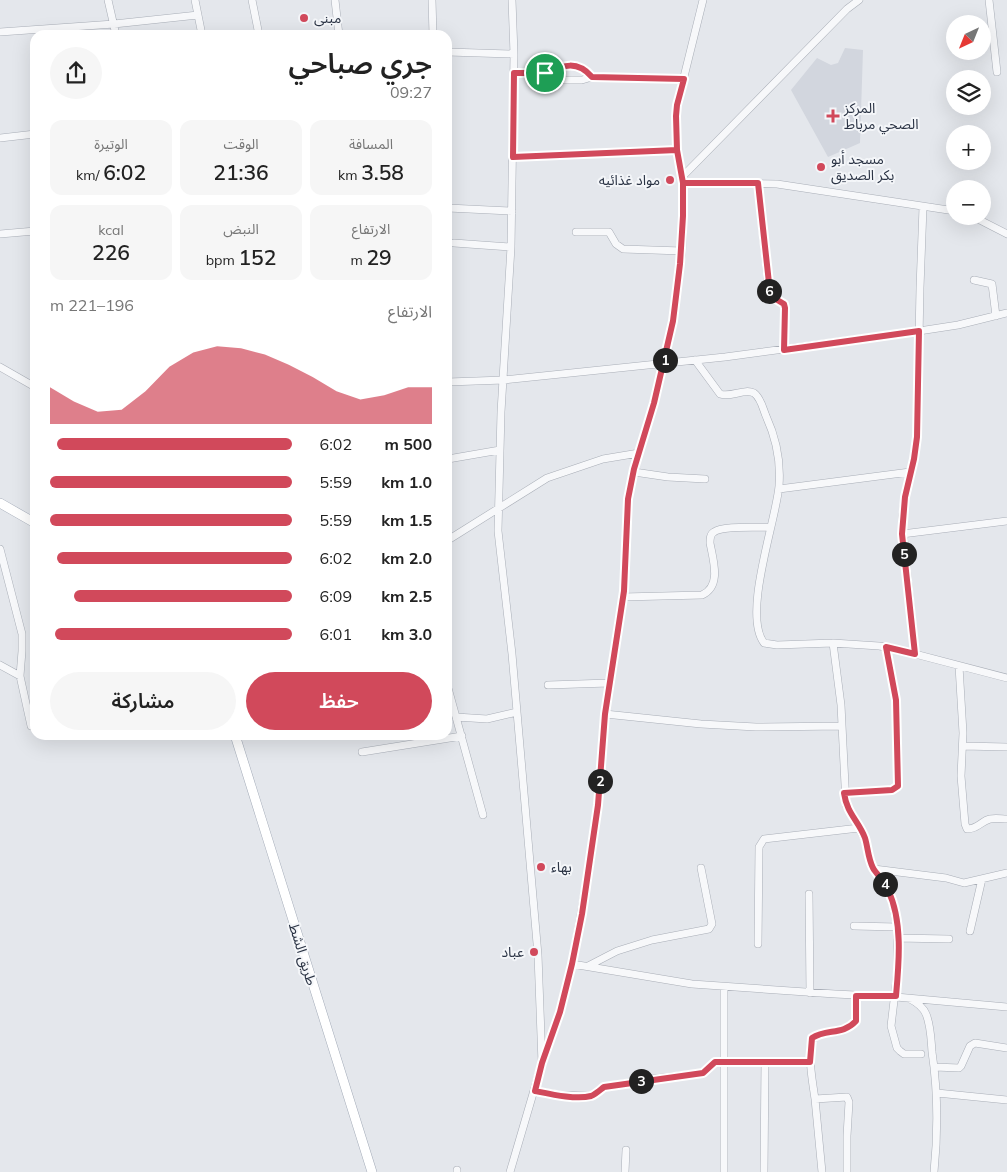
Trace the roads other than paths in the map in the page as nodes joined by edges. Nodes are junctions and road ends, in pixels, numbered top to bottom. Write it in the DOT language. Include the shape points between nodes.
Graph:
graph roads {
  1 [pos="108,0"];
  2 [pos="195,0"];
  3 [pos="252,0"];
  4 [pos="335,0"];
  5 [pos="432,0"];
  6 [pos="512,0"];
  7 [pos="703,0"];
  8 [pos="859,0"];
  9 [pos="989,0"];
  10 [pos="198,14"];
  11 [pos="114,24"];
  12 [pos="115,30"];
  13 [pos="201,30"];
  14 [pos="258,30"];
  15 [pos="338,30"];
  16 [pos="433,30"];
  17 [pos="0,32"];
  18 [pos="452,52"];
  19 [pos="514,54"];
  20 [pos="997,72"];
  21 [pos="514,73"];
  22 [pos="592,77"];
  23 [pos="684,79"];
  24 [pos="550,80"];
  25 [pos="30,135"];
  26 [pos="0,138"];
  27 [pos="677,150"];
  28 [pos="513,157"];
  29 [pos="682,180"];
  30 [pos="758,183"];
  31 [pos="923,207"];
  32 [pos="452,208"];
  33 [pos="946,210"];
  34 [pos="512,211"];
  35 [pos="990,225"];
  36 [pos="30,232"];
  37 [pos="576,232"];
  38 [pos="0,234"];
  39 [pos="1007,234"];
  40 [pos="454,243"];
  41 [pos="511,247"];
  42 [pos="682,251"];
  43 [pos="974,280"];
  44 [pos="1007,313"];
  45 [pos="996,316"];
  46 [pos="919,331"];
  47 [pos="784,350"];
  48 [pos="695,360"];
  49 [pos="664,364"];
  50 [pos="0,366"];
  51 [pos="504,380"];
  52 [pos="452,382"];
  53 [pos="30,384"];
  54 [pos="500,450"];
  55 [pos="639,453"];
  56 [pos="452,458"];
  57 [pos="634,472"];
  58 [pos="910,472"];
  59 [pos="705,479"];
  60 [pos="779,489"];
  61 [pos="0,503"];
  62 [pos="498,510"];
  63 [pos="30,519"];
  64 [pos="1007,521"];
  65 [pos="770,527"];
  66 [pos="902,534"];
  67 [pos="452,538"];
  68 [pos="0,549"];
  69 [pos="3,572"];
  70 [pos="623,597"];
  71 [pos="834,643"];
  72 [pos="886,647"];
  73 [pos="915,654"];
  74 [pos="0,665"];
  75 [pos="959,666"];
  76 [pos="20,676"];
  77 [pos="1007,678"];
  78 [pos="609,683"];
  79 [pos="548,685"];
  80 [pos="452,702"];
  81 [pos="517,712"];
  82 [pos="605,714"];
  83 [pos="456,717"];
  84 [pos="30,721"];
  85 [pos="842,726"];
  86 [pos="462,736"];
  87 [pos="452,738"];
  88 [pos="237,740"];
  89 [pos="437,740"];
  90 [pos="963,746"];
  91 [pos="1007,747"];
  92 [pos="362,752"];
  93 [pos="844,793"];
  94 [pos="484,815"];
  95 [pos="1007,819"];
  96 [pos="860,828"];
  97 [pos="701,868"];
  98 [pos="874,869"];
  99 [pos="1007,873"];
  100 [pos="982,879"];
  101 [pos="809,894"];
  102 [pos="854,926"];
  103 [pos="897,927"];
  104 [pos="970,931"];
  105 [pos="897,938"];
  106 [pos="949,939"];
  107 [pos="758,944"];
  108 [pos="572,964"];
  109 [pos="587,966"];
  110 [pos="724,987"];
  111 [pos="810,993"];
  112 [pos="856,996"];
  113 [pos="896,996"];
  114 [pos="907,998"];
  115 [pos="1007,1007"];
  116 [pos="1007,1048"];
  117 [pos="921,1054"];
  118 [pos="725,1061"];
  119 [pos="765,1061"];
  120 [pos="810,1062"];
  121 [pos="542,1063"];
  122 [pos="935,1068"];
  123 [pos="535,1091"];
  124 [pos="937,1093"];
  125 [pos="815,1099"];
  126 [pos="1007,1100"];
  127 [pos="626,1150"];
  128 [pos="372,1172"];
  129 [pos="510,1172"];
  130 [pos="625,1172"];
  131 [pos="724,1172"];
  132 [pos="764,1172"];
  133 [pos="822,1172"];
  134 [pos="847,1172"];
  135 [pos="934,1172"];
  1 -- 11 [label="street"];
  2 -- 10 [label="street"];
  3 -- 14 [label="street"];
  4 -- 15 [label="street"];
  5 -- 16 [label="street"];
  6 -- 19 [label="street"];
  7 -- 23 [label="street"];
  8 -- 29 [label="street"];
  9 -- 20 [label="street"];
  10 -- 11 [label="street"];
  10 -- 13 [label="street"];
  11 -- 12 [label="street"];
  11 -- 17 [label="street"];
  18 -- 19 [label="street"];
  19 -- 21 [label="street"];
  21 -- 22 [label="street" via="545,73 571,65 584,69"];
  21 -- 28 [label="street"];
  22 -- 23 [label="street"];
  22 -- 24 [label="street"];
  23 -- 27 [label="street" via="676,110"];
  25 -- 26 [label="street"];
  27 -- 28 [label="street"];
  27 -- 29 [label="street"];
  28 -- 34 [label="street"];
  29 -- 30 [label="street"];
  29 -- 42 [label="street"];
  30 -- 31 [label="street"];
  30 -- 47 [label="street" via="770,292 785,308"];
  31 -- 33 [label="street"];
  31 -- 46 [label="street"];
  32 -- 34 [label="street"];
  34 -- 41 [label="street"];
  35 -- 39 [label="street"];
  36 -- 38 [label="street"];
  37 -- 42 [label="street" via="609,232 623,249"];
  40 -- 41 [label="street"];
  41 -- 51 [label="street"];
  42 -- 49 [label="street"];
  43 -- 45 [label="street" via="992,284"];
  44 -- 45 [label="street"];
  45 -- 46 [label="street"];
  46 -- 47 [label="street"];
  46 -- 58 [label="street" via="917,437"];
  47 -- 48 [label="street"];
  48 -- 49 [label="street"];
  48 -- 60 [label="street" via="720,394 756,394 776,440"];
  49 -- 51 [label="street"];
  49 -- 55 [label="street"];
  50 -- 53 [label="street"];
  51 -- 52 [label="street"];
  51 -- 54 [label="street"];
  54 -- 56 [label="street"];
  54 -- 62 [label="street"];
  55 -- 57 [label="street"];
  55 -- 62 [label="street" via="603,459 548,478"];
  57 -- 59 [label="street"];
  57 -- 70 [label="street" via="628,499"];
  58 -- 60 [label="street"];
  58 -- 66 [label="street"];
  60 -- 65 [label="street"];
  61 -- 63 [label="main road"];
  62 -- 67 [label="street"];
  62 -- 81 [label="street" via="499,553"];
  64 -- 66 [label="street"];
  65 -- 70 [label="street" via="713,532 710,543 714,586 702,595"];
  65 -- 71 [label="street" via="761,571 760,636 764,643"];
  66 -- 73 [label="street"];
  68 -- 69 [label="street"];
  69 -- 76 [label="street" via="22,634"];
  70 -- 78 [label="street"];
  71 -- 72 [label="street"];
  71 -- 85 [label="street"];
  72 -- 73 [label="street"];
  72 -- 93 [label="street" via="896,700 898,786 892,790"];
  73 -- 75 [label="street"];
  74 -- 76 [label="street"];
  75 -- 77 [label="street"];
  75 -- 90 [label="street"];
  76 -- 84 [label="street"];
  78 -- 79 [label="street"];
  78 -- 82 [label="street"];
  80 -- 83 [label="street"];
  81 -- 83 [label="street" via="487,719"];
  81 -- 121 [label="street" via="539,968"];
  82 -- 85 [label="street" via="756,727"];
  82 -- 108 [label="street" via="596,824"];
  83 -- 86 [label="street"];
  85 -- 93 [label="street"];
  86 -- 87 [label="street"];
  86 -- 94 [label="street"];
  88 -- 128 [label="main road, طريق الشط"];
  89 -- 92 [label="street"];
  90 -- 91 [label="street"];
  90 -- 95 [label="street" via="961,776 967,830 973,830 992,818"];
  93 -- 96 [label="street" via="846,805"];
  96 -- 98 [label="street"];
  96 -- 107 [label="street" via="760,842"];
  97 -- 109 [label="street" via="712,924 709,929 652,940 617,951"];
  98 -- 100 [label="street" via="964,883"];
  98 -- 103 [label="street" via="889,890"];
  99 -- 100 [label="street"];
  100 -- 104 [label="street"];
  101 -- 111 [label="street"];
  102 -- 103 [label="street"];
  103 -- 105 [label="street"];
  105 -- 106 [label="street"];
  105 -- 113 [label="street"];
  108 -- 109 [label="street"];
  108 -- 121 [label="street"];
  109 -- 110 [label="street"];
  110 -- 111 [label="street"];
  110 -- 118 [label="street"];
  111 -- 112 [label="street"];
  112 -- 113 [label="street"];
  112 -- 120 [label="street" via="856,1021 850,1028 812,1038"];
  113 -- 114 [label="street"];
  113 -- 117 [label="street" via="892,1026 897,1048 904,1054"];
  114 -- 115 [label="street"];
  114 -- 122 [label="street" via="926,1012"];
  116 -- 122 [label="street" via="975,1043 970,1046 959,1068"];
  118 -- 119 [label="street"];
  118 -- 123 [label="street" via="715,1062 703,1073 604,1087 589,1096"];
  118 -- 131 [label="street"];
  119 -- 120 [label="street"];
  119 -- 132 [label="street"];
  120 -- 125 [label="street"];
  121 -- 123 [label="street"];
  122 -- 124 [label="street"];
  123 -- 129 [label="street"];
  124 -- 126 [label="street"];
  124 -- 135 [label="street"];
  125 -- 133 [label="street"];
  125 -- 134 [label="street" via="847,1097"];
  127 -- 130 [label="street"];
}
